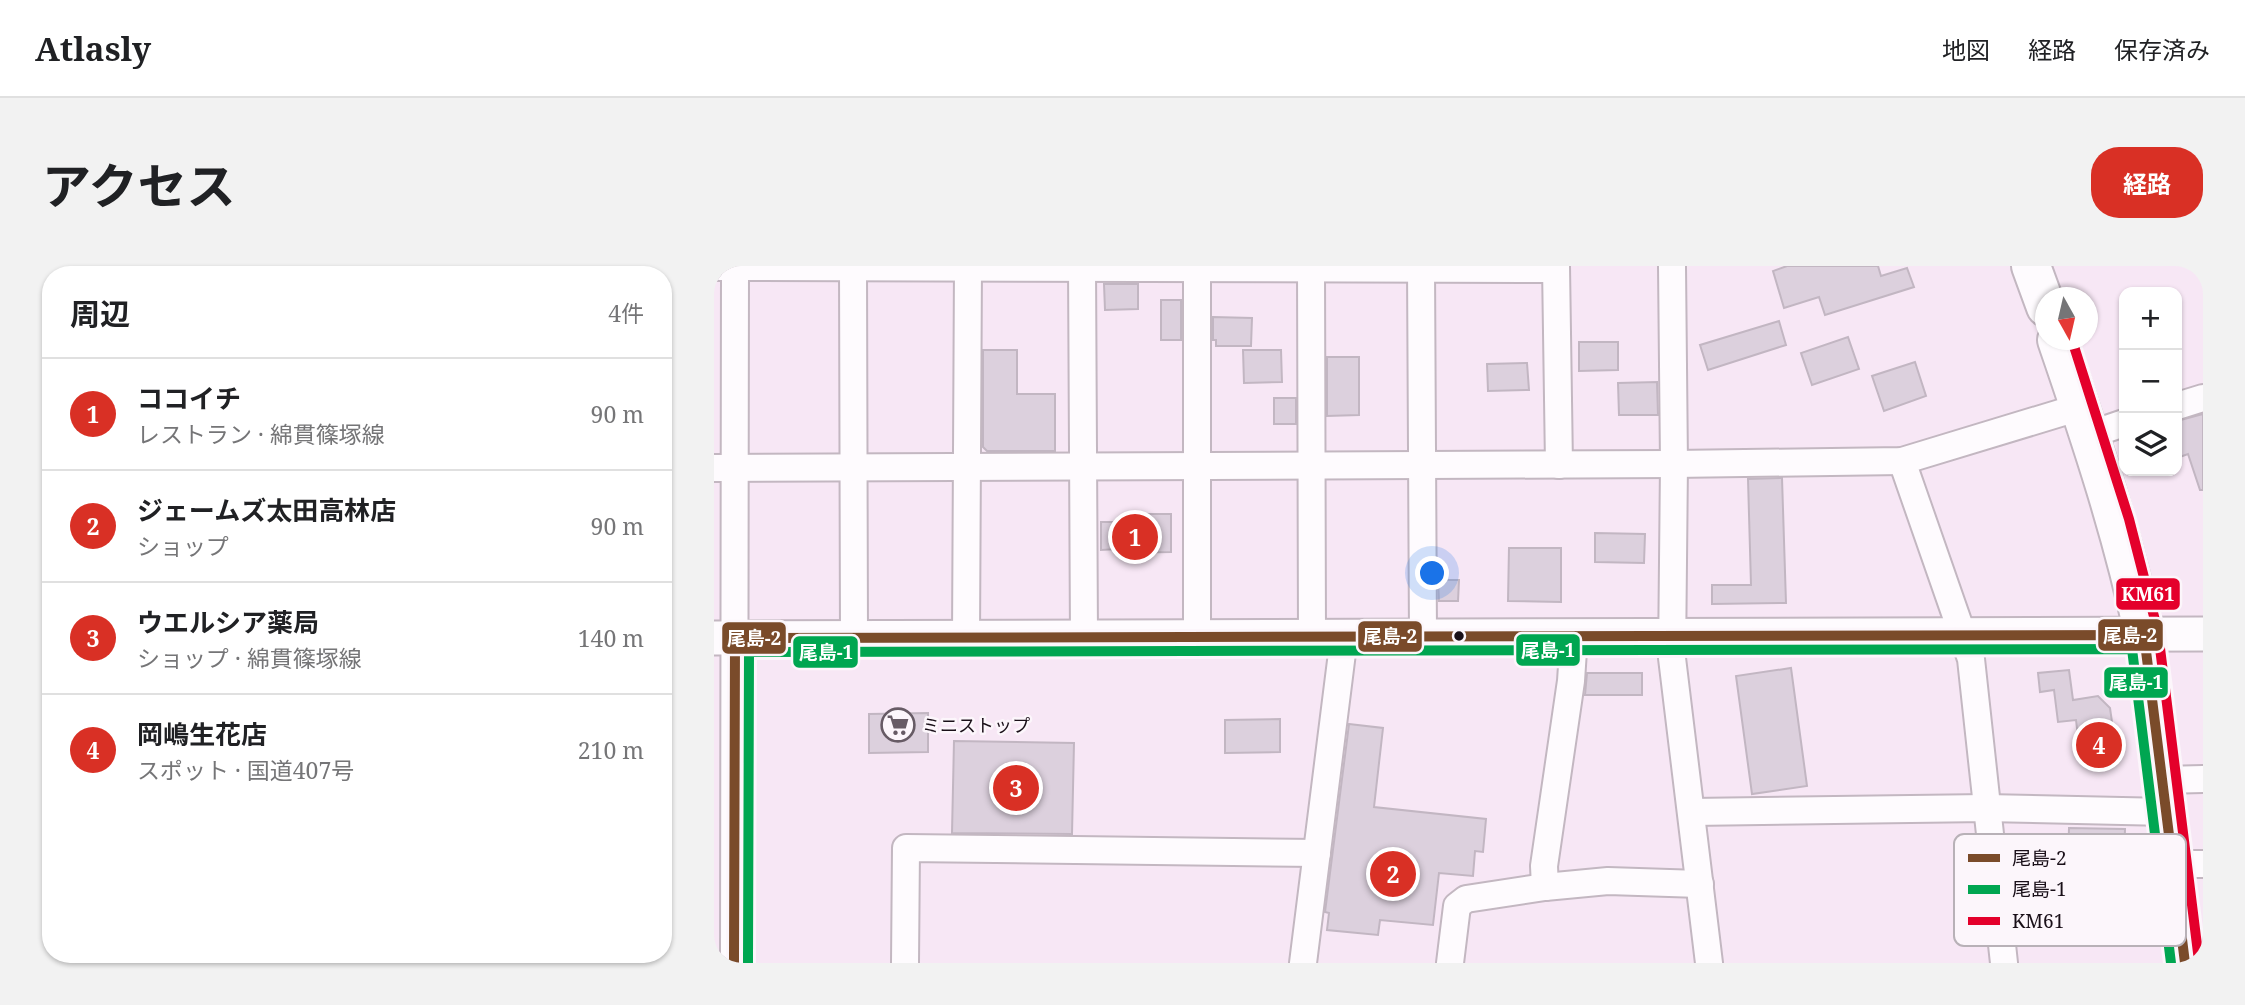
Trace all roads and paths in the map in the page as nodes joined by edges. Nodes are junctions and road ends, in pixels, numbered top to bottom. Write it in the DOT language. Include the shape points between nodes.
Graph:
graph roads {
  1 [pos="735,266"];
  2 [pos="1082,266"];
  3 [pos="1672,266"];
  4 [pos="2031,266"];
  5 [pos="714,267"];
  6 [pos="853,267"];
  7 [pos="968,267"];
  8 [pos="1197,267"];
  9 [pos="1311,267"];
  10 [pos="1422,267"];
  11 [pos="1556,268"];
  12 [pos="2039,287"];
  13 [pos="2062,350"];
  14 [pos="2203,398"];
  15 [pos="2182,404"];
  16 [pos="2098,422"];
  17 [pos="1902,461"];
  18 [pos="1559,464"];
  19 [pos="1674,464"];
  20 [pos="1422,465"];
  21 [pos="1197,466"];
  22 [pos="1312,466"];
  23 [pos="1082,467"];
  24 [pos="724,468"];
  25 [pos="855,468"];
  26 [pos="965,468"];
  27 [pos="2203,634"];
  28 [pos="1574,635"];
  29 [pos="1672,635"];
  30 [pos="2144,635"];
  31 [pos="1197,636"];
  32 [pos="1423,636"];
  33 [pos="1963,636"];
  34 [pos="1084,637"];
  35 [pos="1328,637"];
  36 [pos="724,638"];
  37 [pos="854,638"];
  38 [pos="966,638"];
  39 [pos="2203,779"];
  40 [pos="2165,796"];
  41 [pos="1986,808"];
  42 [pos="1692,812"];
  43 [pos="1989,834"];
  44 [pos="2178,834"];
  45 [pos="1317,853"];
  46 [pos="2188,864"];
  47 [pos="1700,884"];
  48 [pos="1545,887"];
  49 [pos="2186,930"];
  50 [pos="734,963"];
  51 [pos="905,963"];
  52 [pos="1303,963"];
  53 [pos="1450,963"];
  54 [pos="1709,963"];
  1 -- 5 [label="street"];
  1 -- 6 [label="street"];
  1 -- 24 [label="street"];
  2 -- 7 [label="street"];
  2 -- 8 [label="street"];
  2 -- 23 [label="street"];
  3 -- 19 [label="street"];
  4 -- 12 [label="highway"];
  6 -- 7 [label="street"];
  6 -- 25 [label="street"];
  7 -- 26 [label="street"];
  8 -- 9 [label="street"];
  8 -- 21 [label="street"];
  9 -- 10 [label="street"];
  9 -- 22 [label="street"];
  10 -- 11 [label="street"];
  10 -- 20 [label="street"];
  11 -- 18 [label="street"];
  13 -- 16 [label="highway"];
  14 -- 15 [label="street"];
  16 -- 17 [label="street"];
  16 -- 30 [label="highway"];
  17 -- 19 [label="street"];
  17 -- 33 [label="street"];
  18 -- 19 [label="street"];
  18 -- 20 [label="street"];
  19 -- 29 [label="street"];
  20 -- 22 [label="street"];
  20 -- 32 [label="street"];
  21 -- 22 [label="street"];
  21 -- 23 [label="street"];
  21 -- 31 [label="street"];
  22 -- 35 [label="street"];
  23 -- 26 [label="street"];
  23 -- 34 [label="street"];
  24 -- 25 [label="street"];
  24 -- 36 [label="street"];
  25 -- 26 [label="street"];
  25 -- 37 [label="street"];
  26 -- 38 [label="street"];
  27 -- 30 [label="main road"];
  28 -- 29 [label="main road"];
  28 -- 32 [label="main road"];
  28 -- 48 [label="street"];
  29 -- 33 [label="main road"];
  29 -- 42 [label="street"];
  30 -- 33 [label="main road"];
  30 -- 40 [label="highway"];
  31 -- 34 [label="main road"];
  31 -- 35 [label="main road"];
  32 -- 35 [label="main road"];
  33 -- 41 [label="street" via="1971,659"];
  34 -- 38 [label="main road"];
  35 -- 45 [label="street"];
  36 -- 37 [label="main road"];
  36 -- 50 [label="street"];
  37 -- 38 [label="main road"];
  39 -- 40 [label="street"];
  40 -- 41 [label="street"];
  40 -- 44 [label="highway"];
  41 -- 42 [label="street"];
  41 -- 43 [label="street"];
  42 -- 47 [label="street"];
  45 -- 51 [label="street" via="906,848"];
  45 -- 52 [label="street"];
  46 -- 49 [label="highway"];
  47 -- 48 [label="street" via="1608,881"];
  47 -- 54 [label="street"];
  48 -- 53 [label="street" via="1466,899 1457,906"];
}
